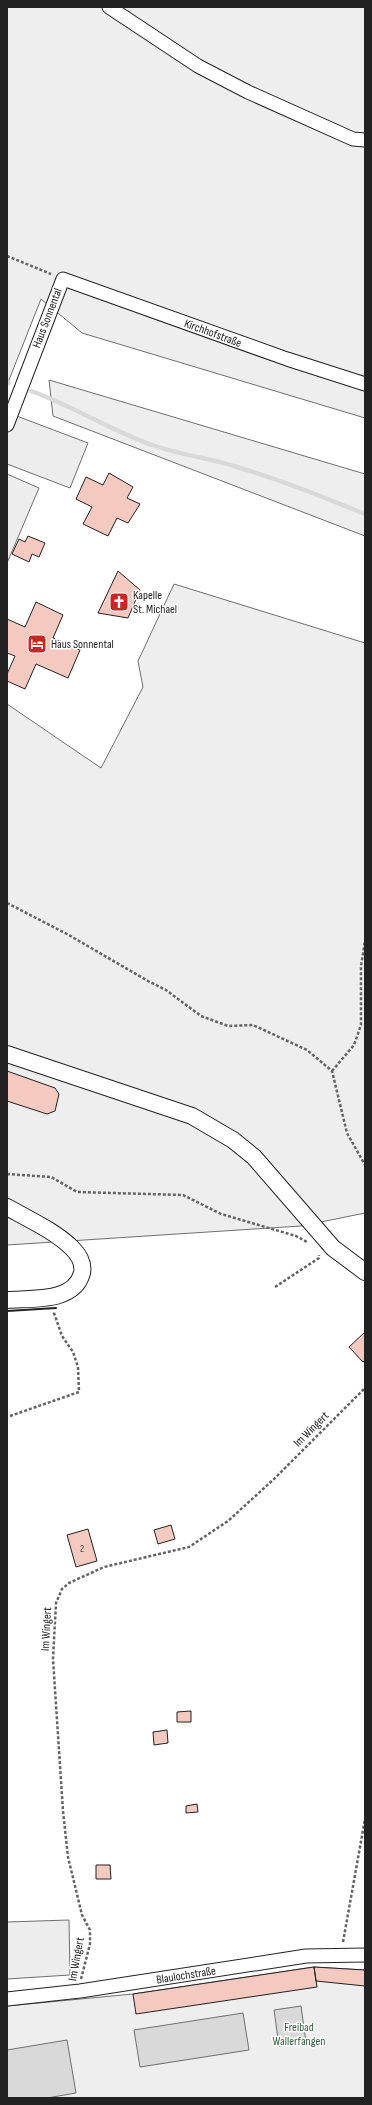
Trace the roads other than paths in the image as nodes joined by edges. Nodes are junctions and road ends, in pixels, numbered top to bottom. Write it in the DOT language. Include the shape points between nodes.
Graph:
graph roads {
  1 [pos="109,7"];
  2 [pos="365,140"];
  3 [pos="62,278"];
  4 [pos="365,384"];
  5 [pos="7,425"];
  6 [pos="7,1054"];
  7 [pos="7,1207"];
  8 [pos="365,1272"];
  9 [pos="7,1300"];
  10 [pos="365,1955"];
  11 [pos="7,1998"];
  1 -- 2 [label="street" via="198,66 248,92 353,139"];
  3 -- 4 [label="street, Kirchhofstraße" via="286,359"];
  3 -- 5 [label="street, Haus Sonnental"];
  6 -- 8 [label="street" via="192,1116 213,1127 254,1157 299,1210 326,1250"];
  7 -- 9 [label="street" via="65,1243 80,1258 82,1269 80,1279 72,1288 55,1296"];
  10 -- 11 [label="street, Blaulochstraße" via="306,1956 80,1991"];
}
